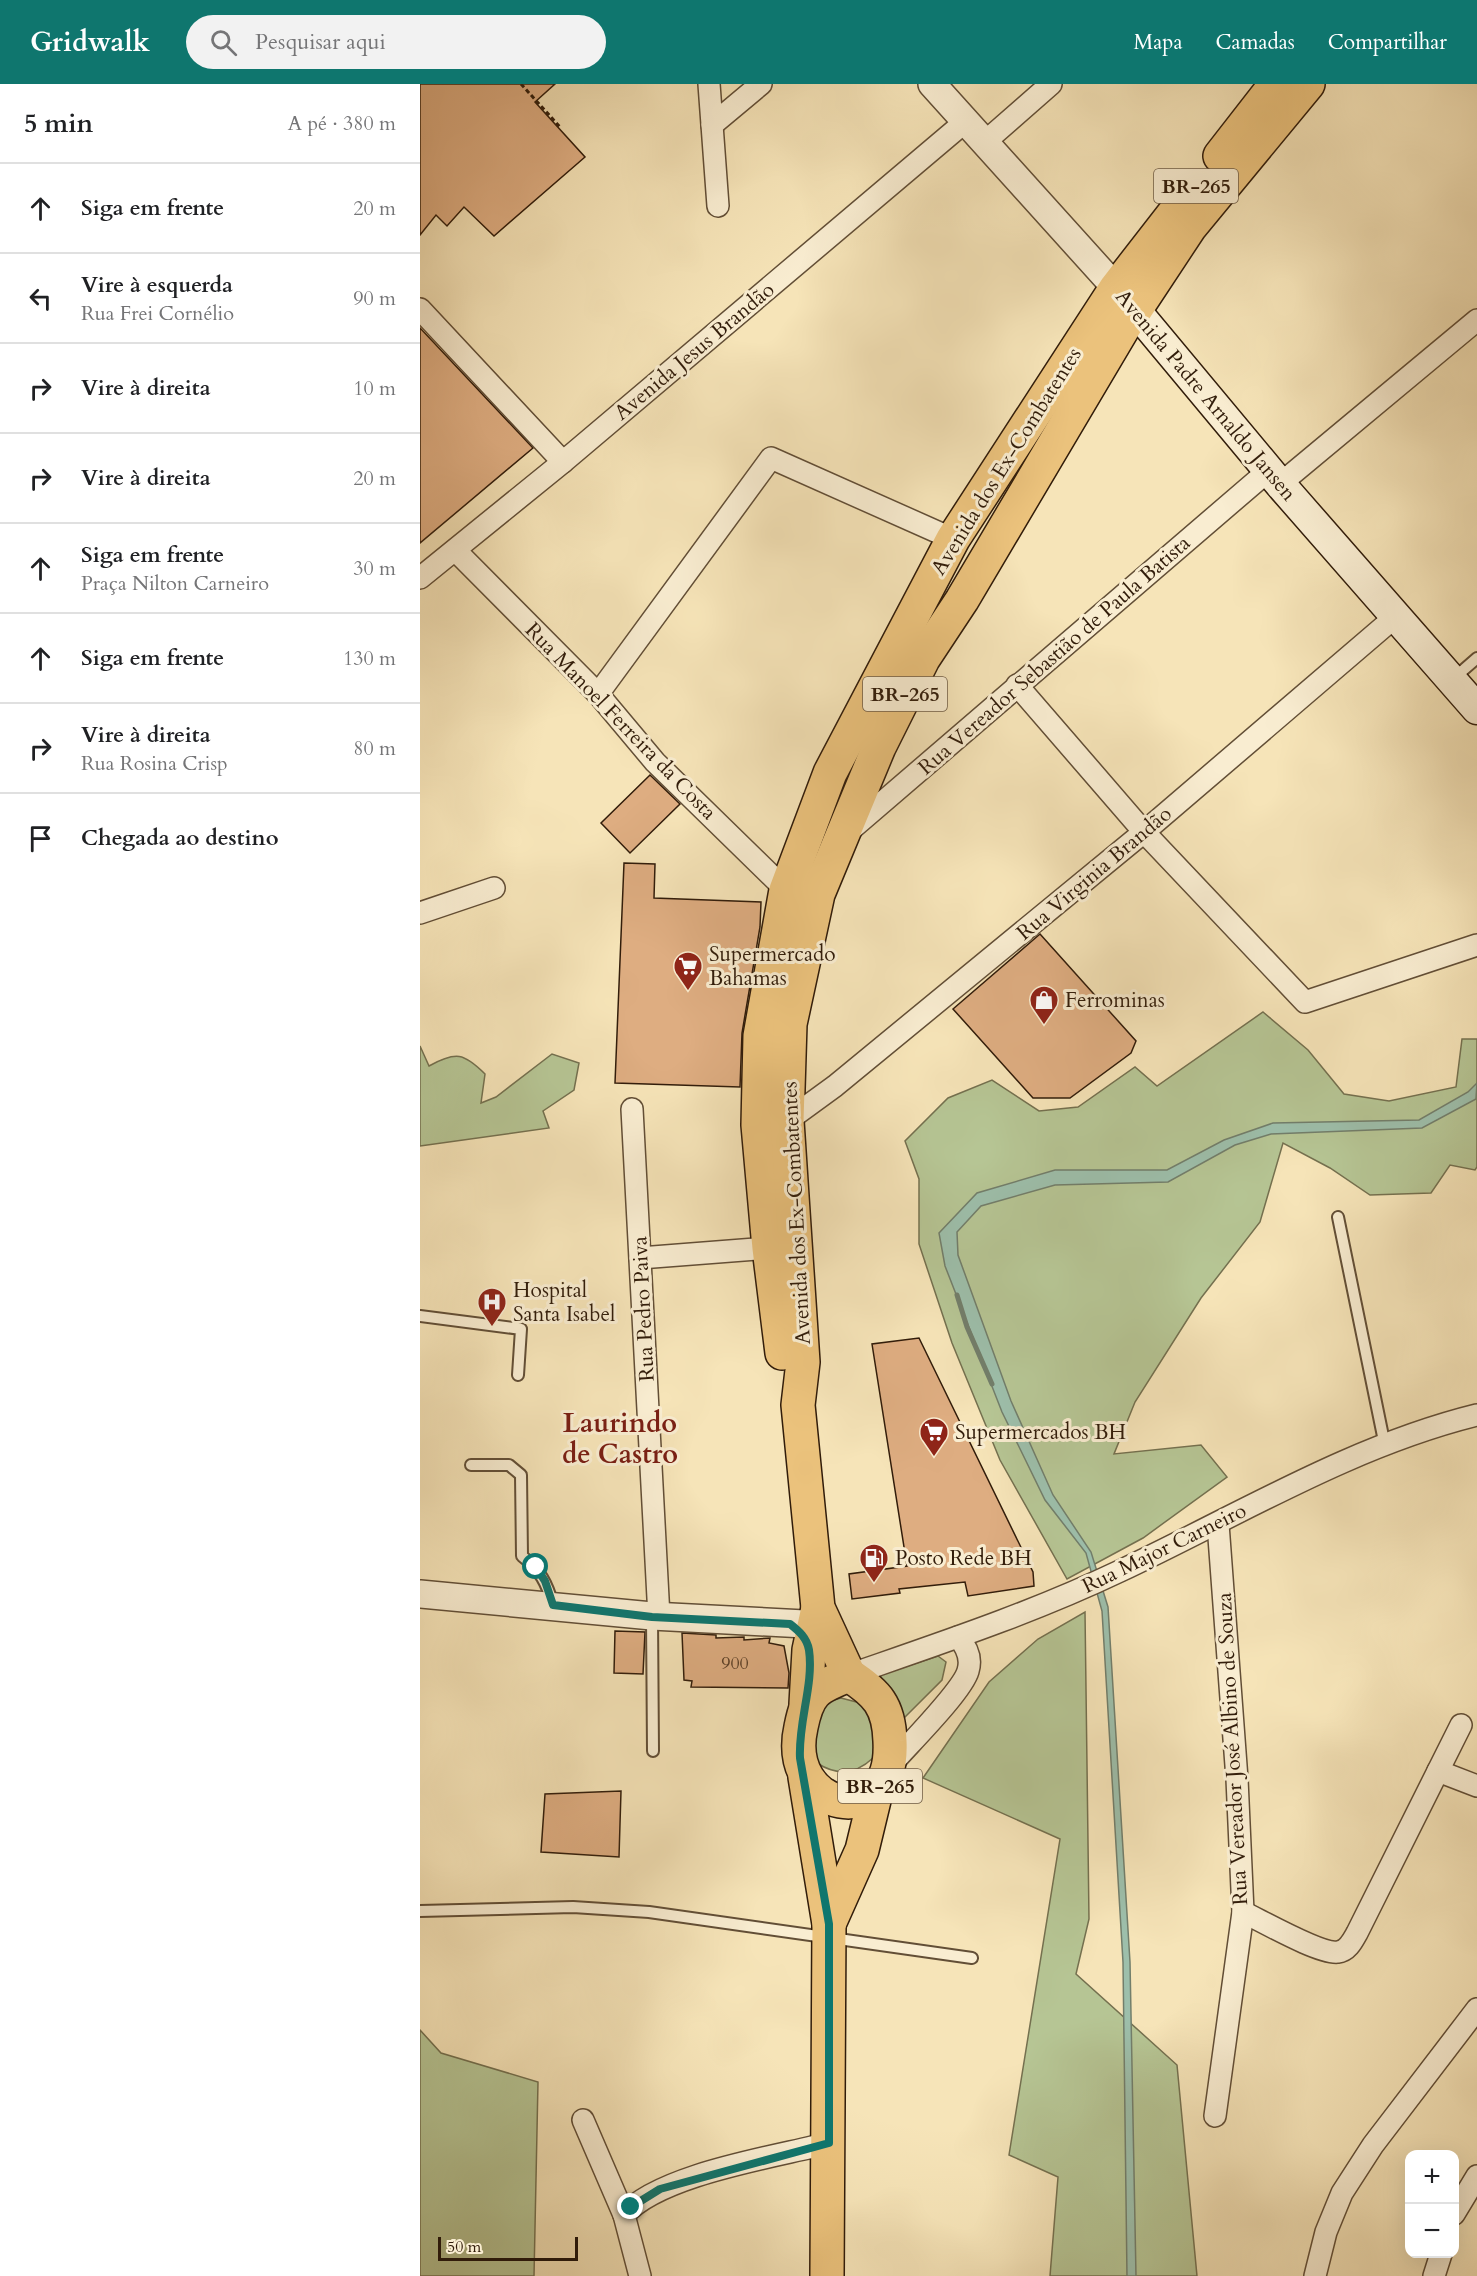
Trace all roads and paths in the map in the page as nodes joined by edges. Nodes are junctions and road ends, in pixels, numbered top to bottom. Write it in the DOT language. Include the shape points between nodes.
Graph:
graph roads {
  1 [pos="521,84"];
  2 [pos="709,84"];
  3 [pos="761,84"];
  4 [pos="932,84"];
  5 [pos="1051,84"];
  6 [pos="1276,84"];
  7 [pos="1308,84"];
  8 [pos="966,121"];
  9 [pos="712,125"];
  10 [pos="561,128"];
  11 [pos="986,141"];
  12 [pos="718,206"];
  13 [pos="1126,299"];
  14 [pos="420,309"];
  15 [pos="1477,320"];
  16 [pos="563,462"];
  17 [pos="1274,478"];
  18 [pos="953,539"];
  19 [pos="456,551"];
  20 [pos="420,578"];
  21 [pos="1395,617"];
  22 [pos="1477,658"];
  23 [pos="1451,680"];
  24 [pos="1017,685"];
  25 [pos="598,694"];
  26 [pos="1477,709"];
  27 [pos="1144,832"];
  28 [pos="840,839"];
  29 [pos="494,888"];
  30 [pos="786,890"];
  31 [pos="420,914"];
  32 [pos="1477,945"];
  33 [pos="632,1109"];
  34 [pos="787,1121"];
  35 [pos="1338,1217"];
  36 [pos="769,1248"];
  37 [pos="640,1258"];
  38 [pos="420,1316"];
  39 [pos="518,1375"];
  40 [pos="798,1405"];
  41 [pos="1477,1415"];
  42 [pos="1385,1446"];
  43 [pos="471,1465"];
  44 [pos="1218,1524"];
  45 [pos="420,1594"];
  46 [pos="553,1605"];
  47 [pos="655,1617"];
  48 [pos="811,1627"];
  49 [pos="958,1637"];
  50 [pos="849,1675"];
  51 [pos="806,1704"];
  52 [pos="1461,1725"];
  53 [pos="653,1751"];
  54 [pos="1438,1771"];
  55 [pos="805,1777"];
  56 [pos="883,1779"];
  57 [pos="1477,1786"];
  58 [pos="420,1911"];
  59 [pos="1243,1912"];
  60 [pos="829,1931"];
  61 [pos="972,1958"];
  62 [pos="1477,2009"];
  63 [pos="1215,2116"];
  64 [pos="583,2120"];
  65 [pos="829,2143"];
  66 [pos="1477,2176"];
  67 [pos="1459,2207"];
  68 [pos="624,2215"];
  69 [pos="1439,2258"];
  70 [pos="640,2276"];
  71 [pos="827,2276"];
  72 [pos="1315,2276"];
  73 [pos="1434,2276"];
  1 -- 10 [label="path"];
  2 -- 9 [label="street"];
  3 -- 9 [label="street"];
  4 -- 8 [label="street, Avenida Padre Arnaldo Jansen"];
  5 -- 11 [label="street"];
  6 -- 13 [label="main road, Avenida dos Ex-Combatentes / BR-265"];
  7 -- 13 [label="main road, BR-265" via="1190,227 1159,276"];
  8 -- 11 [label="street, Avenida Padre Arnaldo Jansen"];
  8 -- 16 [label="street, Avenida Jesus Brandão"];
  9 -- 12 [label="street"];
  11 -- 13 [label="street, Avenida Padre Arnaldo Jansen"];
  13 -- 17 [label="main road, Avenida Padre Arnaldo Jansen"];
  13 -- 18 [label="main road, Avenida dos Ex-Combatentes / BR-265"];
  13 -- 28 [label="main road, Avenida dos Ex-Combatentes / BR-265" via="962,600 924,659 879,747"];
  14 -- 16 [label="street"];
  15 -- 17 [label="street, Rua Vereador Sebastião de Paula Batista"];
  16 -- 19 [label="street, Avenida Jesus Brandão"];
  17 -- 21 [label="main road, Avenida Padre Arnaldo Jansen"];
  17 -- 24 [label="street, Rua Vereador Sebastião de Paula Batista"];
  18 -- 25 [label="street" via="771,458"];
  18 -- 30 [label="main road, Avenida dos Ex-Combatentes / BR-265" via="830,774"];
  19 -- 20 [label="street, Avenida Jesus Brandão"];
  19 -- 25 [label="street, Rua Manoel Ferreira da Costa"];
  21 -- 23 [label="main road, Avenida Padre Arnaldo Jansen"];
  21 -- 27 [label="street, Rua Virginia Brandão"];
  22 -- 23 [label="lane"];
  23 -- 26 [label="main road, Avenida Padre Arnaldo Jansen"];
  24 -- 27 [label="street"];
  24 -- 28 [label="street, Rua Vereador Sebastião de Paula Batista"];
  25 -- 30 [label="street, Rua Manoel Ferreira da Costa" via="655,762"];
  27 -- 32 [label="street" via="1305,1002"];
  27 -- 34 [label="street, Rua Virginia Brandão"];
  28 -- 34 [label="main road, Avenida dos Ex-Combatentes / BR-265" via="818,894 790,1024"];
  29 -- 31 [label="street"];
  30 -- 36 [label="main road, Avenida dos Ex-Combatentes / BR-265" via="760,1036 758,1125"];
  33 -- 37 [label="street, Rua Pedro Paiva"];
  34 -- 40 [label="main road, Avenida dos Ex-Combatentes / BR-265" via="803,1362"];
  35 -- 42 [label="lane"];
  36 -- 37 [label="street"];
  36 -- 40 [label="main road, Avenida dos Ex-Combatentes / BR-265" via="784,1365"];
  37 -- 47 [label="street, Rua Pedro Paiva"];
  38 -- 39 [label="lane" via="521,1329"];
  40 -- 48 [label="main road, Avenida dos Ex-Combatentes / BR-265"];
  41 -- 42 [label="street, Rua Major Carneiro"];
  42 -- 44 [label="street, Rua Major Carneiro" via="1314,1475"];
  43 -- 46 [label="lane" via="509,1465 521,1475 522,1556 545,1581"];
  44 -- 49 [label="street, Rua Major Carneiro" via="1079,1590"];
  44 -- 59 [label="street, Rua Vereador José Albino de Souza"];
  45 -- 46 [label="street"];
  46 -- 47 [label="street"];
  47 -- 48 [label="street"];
  47 -- 53 [label="lane"];
  48 -- 50 [label="main road, Avenida dos Ex-Combatentes / BR-265"];
  48 -- 51 [label="main road, Avenida dos Ex-Combatentes / BR-265"];
  49 -- 50 [label="street, Rua Major Carneiro"];
  49 -- 56 [label="street" via="966,1647 969,1661 962,1683"];
  50 -- 51 [label="main road" via="823,1685"];
  50 -- 56 [label="main road, BR-265" via="871,1689 883,1705 890,1741"];
  51 -- 55 [label="main road, BR-265" via="799,1734"];
  52 -- 54 [label="street"];
  54 -- 57 [label="street"];
  54 -- 59 [label="street" via="1345,1950 1322,1950"];
  55 -- 56 [label="main road, BR-265" via="823,1795 845,1803 869,1797"];
  55 -- 60 [label="main road, BR-265"];
  56 -- 60 [label="main road, BR-265" via="862,1850"];
  58 -- 60 [label="lane" via="573,1906"];
  59 -- 63 [label="street, Rua Vereador José Albino de Souza"];
  60 -- 61 [label="lane"];
  60 -- 65 [label="main road, BR-265"];
  62 -- 72 [label="street" via="1373,2145 1342,2193 1326,2232"];
  64 -- 68 [label="street"];
  65 -- 68 [label="street" via="660,2189 641,2199"];
  65 -- 71 [label="main road, BR-265"];
  66 -- 67 [label="street"];
  68 -- 70 [label="street"];
  69 -- 73 [label="street"];
}
